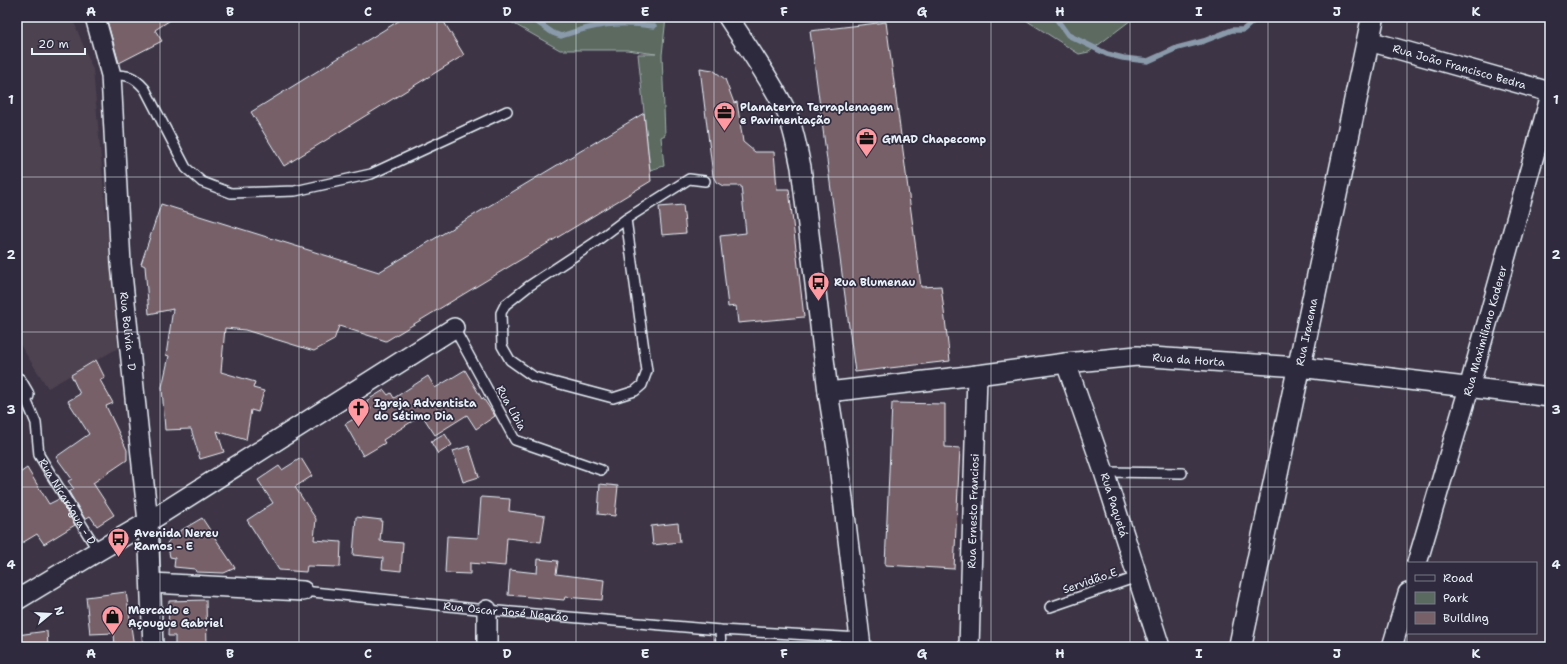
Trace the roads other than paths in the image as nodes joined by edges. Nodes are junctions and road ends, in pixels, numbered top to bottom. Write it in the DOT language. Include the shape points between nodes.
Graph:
graph roads {
  1 [pos="95,17"];
  2 [pos="728,17"];
  3 [pos="1373,17"];
  4 [pos="1369,41"];
  5 [pos="111,75"];
  6 [pos="1550,92"];
  7 [pos="1550,98"];
  8 [pos="508,111"];
  9 [pos="706,180"];
  10 [pos="626,219"];
  11 [pos="454,328"];
  12 [pos="1066,363"];
  13 [pos="1299,366"];
  14 [pos="977,375"];
  15 [pos="1469,388"];
  16 [pos="21,389"];
  17 [pos="828,392"];
  18 [pos="1550,397"];
  19 [pos="601,470"];
  20 [pos="1104,472"];
  21 [pos="1182,473"];
  22 [pos="148,522"];
  23 [pos="98,551"];
  24 [pos="1417,562"];
  25 [pos="1137,577"];
  26 [pos="152,583"];
  27 [pos="303,591"];
  28 [pos="1407,596"];
  29 [pos="17,600"];
  30 [pos="1050,607"];
  31 [pos="487,610"];
  32 [pos="720,630"];
  33 [pos="860,642"];
  34 [pos="153,647"];
  35 [pos="487,647"];
  36 [pos="721,647"];
  37 [pos="969,647"];
  38 [pos="1160,647"];
  39 [pos="1240,647"];
  40 [pos="1392,647"];
  1 -- 5 [label="street, Rua Bolívia - D"];
  2 -- 17 [label="street" via="770,81 787,112 796,140"];
  3 -- 4 [label="street, Rua Iracema"];
  4 -- 6 [label="street, Rua João Francisco Bedra"];
  4 -- 13 [label="street, Rua Iracema"];
  5 -- 8 [label="lane" via="127,75 137,79 145,89 186,168 202,182 231,193 295,191 371,174"];
  5 -- 22 [label="street, Rua Bolívia - D" via="121,264"];
  7 -- 15 [label="street, Rua Maximiliano Koderer"];
  9 -- 10 [label="lane" via="689,180"];
  10 -- 10 [label="lane" via="647,372 642,385 635,391 613,398 534,377 510,360 502,346 501,313 505,305"];
  11 -- 19 [label="lane, Rua Líbia" via="515,440"];
  11 -- 22 [label="street"];
  12 -- 13 [label="street, Rua da Horta" via="1137,356"];
  12 -- 14 [label="street, Rua da Horta"];
  12 -- 20 [label="street, Rua Paquetá"];
  13 -- 15 [label="street, Rua da Horta"];
  13 -- 39 [label="street, Rua Iracema"];
  14 -- 17 [label="street, Rua da Horta"];
  14 -- 37 [label="street, Rua Ernesto Franciosi"];
  15 -- 18 [label="street, Rua da Horta"];
  15 -- 24 [label="street, Rua Maximiliano Koderer"];
  16 -- 23 [label="lane, Rua Nicarágua - D" via="36,423 39,454"];
  17 -- 33 [label="street"];
  20 -- 21 [label="lane"];
  20 -- 25 [label="street, Rua Paquetá"];
  22 -- 23 [label="street"];
  22 -- 26 [label="street, Rua Bolívia - D"];
  23 -- 29 [label="street"];
  25 -- 30 [label="lane, Servidão E"];
  25 -- 38 [label="street, Rua Paquetá"];
  26 -- 27 [label="street, Rua Oscar José Negrão"];
  26 -- 34 [label="street, Rua Bolívia - D"];
  27 -- 31 [label="lane, Rua Oscar José Negrão"];
  28 -- 40 [label="street"];
  31 -- 32 [label="lane, Rua Oscar José Negrão"];
  31 -- 35 [label="street"];
  32 -- 33 [label="lane, Rua Oscar José Negrão"];
  32 -- 36 [label="lane"];
}
